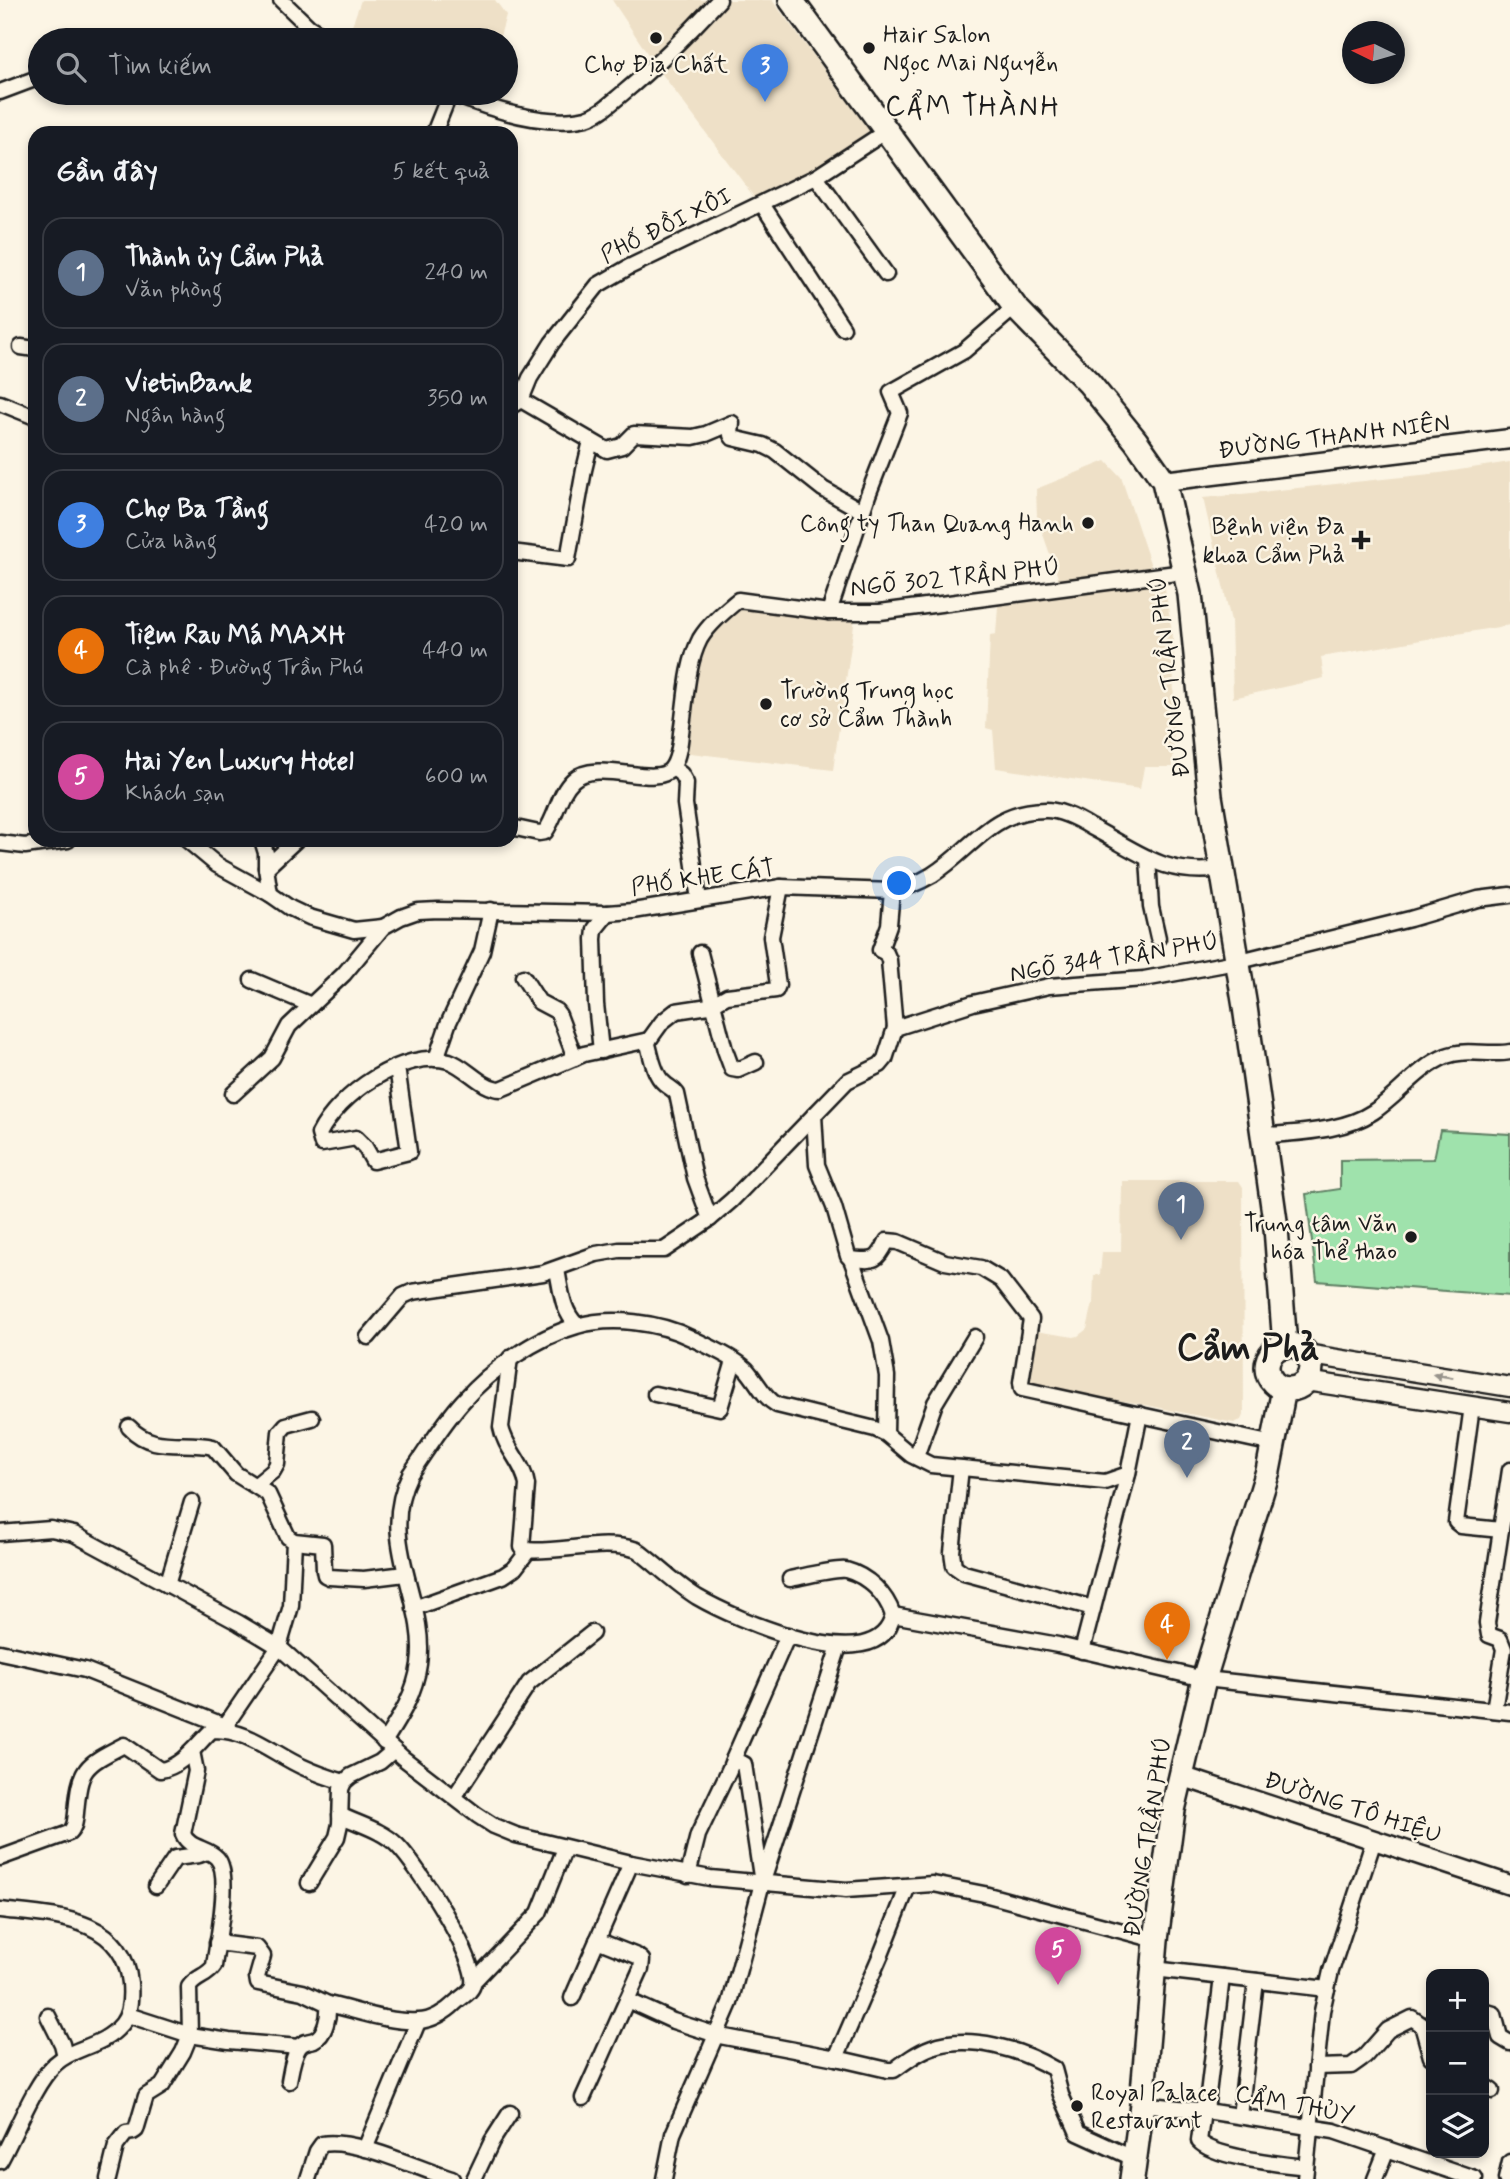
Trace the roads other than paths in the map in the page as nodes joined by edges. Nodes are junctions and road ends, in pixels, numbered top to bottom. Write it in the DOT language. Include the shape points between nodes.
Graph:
graph roads {
  1 [pos="281,0"];
  2 [pos="719,0"];
  3 [pos="791,0"];
  4 [pos="311,28"];
  5 [pos="28,82"];
  6 [pos="0,92"];
  7 [pos="445,105"];
  8 [pos="485,105"];
  9 [pos="437,126"];
  10 [pos="885,132"];
  11 [pos="816,177"];
  12 [pos="762,204"];
  13 [pos="886,274"];
  14 [pos="1015,307"];
  15 [pos="843,328"];
  16 [pos="518,399"];
  17 [pos="0,403"];
  18 [pos="518,404"];
  19 [pos="28,414"];
  20 [pos="1510,439"];
  21 [pos="591,441"];
  22 [pos="1164,481"];
  23 [pos="862,511"];
  24 [pos="518,553"];
  25 [pos="1184,572"];
  26 [pos="829,612"];
  27 [pos="673,768"];
  28 [pos="518,828"];
  29 [pos="0,843"];
  30 [pos="28,846"];
  31 [pos="195,847"];
  32 [pos="263,847"];
  33 [pos="288,847"];
  34 [pos="1148,858"];
  35 [pos="266,868"];
  36 [pos="1221,869"];
  37 [pos="781,887"];
  38 [pos="892,891"];
  39 [pos="270,894"];
  40 [pos="1510,895"];
  41 [pos="699,900"];
  42 [pos="491,910"];
  43 [pos="608,913"];
  44 [pos="383,927"];
  45 [pos="355,930"];
  46 [pos="1158,938"];
  47 [pos="363,953"];
  48 [pos="700,953"];
  49 [pos="1236,962"];
  50 [pos="523,976"];
  51 [pos="252,980"];
  52 [pos="713,1003"];
  53 [pos="311,1005"];
  54 [pos="895,1028"];
  55 [pos="649,1040"];
  56 [pos="601,1051"];
  57 [pos="1510,1052"];
  58 [pos="575,1058"];
  59 [pos="436,1059"];
  60 [pos="756,1062"];
  61 [pos="397,1067"];
  62 [pos="233,1094"];
  63 [pos="814,1115"];
  64 [pos="1264,1136"];
  65 [pos="710,1219"];
  66 [pos="851,1259"];
  67 [pos="557,1270"];
  68 [pos="577,1325"];
  69 [pos="368,1337"];
  70 [pos="975,1337"];
  71 [pos="1296,1350"];
  72 [pos="510,1359"];
  73 [pos="734,1361"];
  74 [pos="1306,1381"];
  75 [pos="1474,1381"];
  76 [pos="1510,1387"];
  77 [pos="1284,1389"];
  78 [pos="655,1394"];
  79 [pos="1472,1406"];
  80 [pos="1510,1412"];
  81 [pos="1140,1414"];
  82 [pos="312,1418"];
  83 [pos="129,1427"];
  84 [pos="886,1434"];
  85 [pos="1273,1444"];
  86 [pos="916,1457"];
  87 [pos="961,1468"];
  88 [pos="1510,1470"];
  89 [pos="1128,1474"];
  90 [pos="256,1485"];
  91 [pos="192,1502"];
  92 [pos="1501,1530"];
  93 [pos="0,1533"];
  94 [pos="294,1541"];
  95 [pos="528,1551"];
  96 [pos="405,1574"];
  97 [pos="790,1579"];
  98 [pos="167,1585"];
  99 [pos="414,1608"];
  100 [pos="1093,1608"];
  101 [pos="893,1615"];
  102 [pos="593,1633"];
  103 [pos="788,1635"];
  104 [pos="839,1646"];
  105 [pos="279,1647"];
  106 [pos="1082,1651"];
  107 [pos="0,1652"];
  108 [pos="1204,1679"];
  109 [pos="1494,1710"];
  110 [pos="1510,1712"];
  111 [pos="225,1726"];
  112 [pos="242,1734"];
  113 [pos="389,1746"];
  114 [pos="191,1751"];
  115 [pos="733,1760"];
  116 [pos="1181,1776"];
  117 [pos="344,1782"];
  118 [pos="455,1796"];
  119 [pos="340,1815"];
  120 [pos="1374,1840"];
  121 [pos="565,1848"];
  122 [pos="206,1852"];
  123 [pos="0,1857"];
  124 [pos="631,1863"];
  125 [pos="688,1875"];
  126 [pos="309,1883"];
  127 [pos="762,1883"];
  128 [pos="1510,1885"];
  129 [pos="156,1886"];
  130 [pos="908,1886"];
  131 [pos="0,1910"];
  132 [pos="597,1940"];
  133 [pos="1156,1940"];
  134 [pos="217,1943"];
  135 [pos="1154,1969"];
  136 [pos="1222,1978"];
  137 [pos="1256,1981"];
  138 [pos="469,1989"];
  139 [pos="1327,1989"];
  140 [pos="572,1998"];
  141 [pos="627,2000"];
  142 [pos="328,2004"];
  143 [pos="1489,2012"];
  144 [pos="128,2015"];
  145 [pos="48,2016"];
  146 [pos="418,2022"];
  147 [pos="190,2035"];
  148 [pos="717,2035"];
  149 [pos="1426,2043"];
  150 [pos="1510,2043"];
  151 [pos="299,2047"];
  152 [pos="65,2056"];
  153 [pos="836,2058"];
  154 [pos="1315,2067"];
  155 [pos="289,2081"];
  156 [pos="583,2098"];
  157 [pos="1142,2104"];
  158 [pos="1205,2111"];
  159 [pos="510,2113"];
  160 [pos="1240,2116"];
  161 [pos="1309,2127"];
  162 [pos="365,2149"];
  163 [pos="1387,2149"];
  164 [pos="0,2161"];
  165 [pos="1510,2162"];
  166 [pos="1133,2173"];
  167 [pos="1306,2173"];
  168 [pos="1468,2178"];
  169 [pos="108,2179"];
  170 [pos="308,2179"];
  171 [pos="452,2179"];
  172 [pos="474,2179"];
  173 [pos="663,2179"];
  174 [pos="1374,2179"];
  175 [pos="1506,2179"];
  1 -- 4 [label="street"];
  2 -- 8 [label="street" via="649,72 588,117 546,119"];
  3 -- 10 [label="main road, ĐƯỜNG TRẦN PHÚ"];
  5 -- 6 [label="street"];
  7 -- 9 [label="street"];
  10 -- 11 [label="street, PHỐ ĐỒI XÔI"];
  10 -- 14 [label="main road, ĐƯỜNG TRẦN PHÚ"];
  11 -- 12 [label="street, PHỐ ĐỒI XÔI"];
  11 -- 13 [label="street"];
  12 -- 15 [label="street"];
  12 -- 16 [label="street, PHỐ ĐỒI XÔI" via="598,285 552,342"];
  14 -- 22 [label="main road, ĐƯỜNG TRẦN PHÚ" via="1089,383"];
  14 -- 23 [label="street" via="964,351 891,392 900,413"];
  17 -- 19 [label="street"];
  18 -- 21 [label="street"];
  20 -- 22 [label="street, ĐƯỜNG THANH NIÊN"];
  21 -- 23 [label="street" via="607,450 616,449 634,435 693,437 732,423 733,438 775,451 823,489"];
  21 -- 24 [label="street" via="568,559"];
  22 -- 25 [label="main road, ĐƯỜNG TRẦN PHÚ"];
  23 -- 26 [label="street"];
  25 -- 26 [label="street, NGÕ 302 TRẦN PHÚ" via="880,612"];
  25 -- 36 [label="main road, ĐƯỜNG TRẦN PHÚ"];
  26 -- 27 [label="street, NGÕ 302 TRẦN PHÚ" via="738,600 723,612 702,636 694,654"];
  27 -- 28 [label="street" via="655,776 617,771 576,777 545,832"];
  27 -- 41 [label="street" via="686,783"];
  29 -- 30 [label="street"];
  31 -- 39 [label="street" via="217,865"];
  32 -- 35 [label="street"];
  33 -- 35 [label="street"];
  34 -- 36 [label="street, PHỐ KHE CÁT" via="1186,871"];
  34 -- 38 [label="street, PHỐ KHE CÁT" via="1059,812 1024,812 1000,819 933,874"];
  34 -- 46 [label="street"];
  35 -- 39 [label="street"];
  36 -- 49 [label="main road, ĐƯỜNG TRẦN PHÚ"];
  37 -- 38 [label="street, PHỐ KHE CÁT"];
  37 -- 41 [label="street, PHỐ KHE CÁT"];
  37 -- 52 [label="street" via="771,937 776,990 727,996"];
  38 -- 54 [label="street" via="889,925 880,950 889,960"];
  39 -- 45 [label="street" via="309,917"];
  40 -- 49 [label="street, NGÕ 344 TRẦN PHÚ" via="1478,899"];
  41 -- 43 [label="street, PHỐ KHE CÁT"];
  42 -- 43 [label="street, PHỐ KHE CÁT"];
  42 -- 44 [label="street, PHỐ KHE CÁT" via="418,911"];
  42 -- 59 [label="street" via="482,951"];
  43 -- 56 [label="street" via="594,929"];
  44 -- 45 [label="street"];
  44 -- 47 [label="street, PHỐ KHE CÁT"];
  45 -- 47 [label="street"];
  47 -- 53 [label="street, PHỐ KHE CÁT"];
  48 -- 52 [label="street"];
  49 -- 54 [label="street, NGÕ 344 TRẦN PHÚ" via="1144,979 1049,986 973,1003"];
  49 -- 64 [label="main road, ĐƯỜNG TRẦN PHÚ"];
  50 -- 58 [label="street" via="539,1002 559,1015"];
  51 -- 53 [label="street"];
  52 -- 55 [label="street" via="676,1012 662,1021"];
  52 -- 60 [label="street" via="732,1069"];
  53 -- 62 [label="street, PHỐ KHE CÁT" via="289,1027 272,1058"];
  54 -- 63 [label="street" via="880,1065 847,1081"];
  55 -- 56 [label="street"];
  55 -- 65 [label="street" via="658,1075 677,1094 695,1178"];
  56 -- 58 [label="street"];
  57 -- 64 [label="street" via="1452,1054 1432,1063 1360,1119"];
  58 -- 59 [label="street" via="497,1090 451,1062"];
  59 -- 61 [label="street"];
  61 -- 61 [label="street" via="341,1102 322,1128 322,1144 356,1138 373,1161 409,1152"];
  63 -- 65 [label="street"];
  63 -- 66 [label="street" via="817,1166"];
  64 -- 71 [label="main road, ĐƯỜNG TRẦN PHÚ"];
  65 -- 67 [label="street" via="664,1250 596,1254"];
  66 -- 81 [label="street" via="874,1260 887,1241 946,1262 981,1268 1000,1280 1031,1319 1021,1388"];
  66 -- 84 [label="street" via="881,1341 887,1376"];
  67 -- 68 [label="street" via="564,1304"];
  67 -- 69 [label="street" via="412,1292 402,1296"];
  68 -- 72 [label="street"];
  68 -- 73 [label="street" via="617,1322 663,1327"];
  70 -- 86 [label="street" via="935,1404"];
  71 -- 74 [label="main road" via="1311,1367"];
  75 -- 71 [label="street, one-way"];
  71 -- 77 [label="main road" via="1278,1349 1270,1356 1270,1378"];
  72 -- 95 [label="street" via="501,1427 525,1475 522,1547"];
  72 -- 96 [label="street" via="462,1402 404,1486 399,1508"];
  73 -- 78 [label="street" via="720,1408"];
  73 -- 84 [label="street" via="777,1405"];
  74 -- 77 [label="main road"];
  74 -- 79 [label="street"];
  75 -- 76 [label="street"];
  75 -- 79 [label="street"];
  77 -- 85 [label="main road, ĐƯỜNG TRẦN PHÚ"];
  79 -- 80 [label="street"];
  79 -- 92 [label="street" via="1457,1522"];
  81 -- 85 [label="street"];
  81 -- 89 [label="street"];
  82 -- 90 [label="street" via="286,1425 277,1464"];
  83 -- 90 [label="street" via="139,1439 213,1447 236,1474"];
  84 -- 86 [label="street"];
  85 -- 108 [label="main road, ĐƯỜNG TRẦN PHÚ"];
  86 -- 87 [label="street" via="932,1465"];
  87 -- 89 [label="street" via="1105,1482"];
  87 -- 100 [label="street" via="952,1562 957,1570"];
  88 -- 92 [label="street"];
  89 -- 100 [label="street"];
  90 -- 94 [label="street" via="268,1494"];
  91 -- 98 [label="street"];
  92 -- 109 [label="street" via="1487,1623 1489,1634 1500,1639 1504,1648"];
  93 -- 98 [label="street" via="51,1529 74,1534"];
  94 -- 96 [label="street" via="323,1544 324,1570 329,1577"];
  94 -- 105 [label="street" via="291,1606"];
  95 -- 99 [label="street" via="503,1576"];
  95 -- 103 [label="street" via="629,1547 694,1595 745,1621"];
  96 -- 99 [label="street"];
  97 -- 101 [label="street" via="846,1570 877,1588"];
  98 -- 105 [label="street"];
  99 -- 113 [label="street" via="419,1663 412,1693"];
  100 -- 106 [label="street"];
  101 -- 104 [label="street" via="886,1633 875,1640"];
  101 -- 106 [label="street"];
  102 -- 118 [label="street" via="528,1683"];
  103 -- 104 [label="street"];
  103 -- 115 [label="street"];
  104 -- 127 [label="street"];
  105 -- 111 [label="street"];
  105 -- 113 [label="street"];
  106 -- 108 [label="street"];
  107 -- 111 [label="street" via="85,1670"];
  108 -- 109 [label="street"];
  108 -- 116 [label="main road, ĐƯỜNG TRẦN PHÚ"];
  109 -- 110 [label="street"];
  111 -- 112 [label="street"];
  112 -- 114 [label="street" via="212,1730"];
  112 -- 117 [label="street" via="301,1766"];
  113 -- 117 [label="street" via="380,1762"];
  113 -- 118 [label="street"];
  114 -- 122 [label="street" via="196,1772 183,1833 189,1843"];
  114 -- 123 [label="street" via="160,1770 121,1746 83,1771 75,1827 69,1833"];
  115 -- 125 [label="street" via="698,1835"];
  115 -- 127 [label="street" via="744,1764"];
  116 -- 120 [label="street, ĐƯỜNG TÔ HIỆU"];
  116 -- 133 [label="main road, ĐƯỜNG TRẦN PHÚ"];
  117 -- 119 [label="street"];
  118 -- 121 [label="street" via="494,1826"];
  119 -- 126 [label="street" via="337,1837"];
  119 -- 138 [label="street" via="384,1835 407,1858 469,1961"];
  120 -- 128 [label="street, ĐƯỜNG TÔ HIỆU"];
  120 -- 139 [label="street"];
  121 -- 124 [label="street"];
  121 -- 138 [label="street" via="539,1913"];
  122 -- 129 [label="street" via="175,1858"];
  122 -- 134 [label="street" via="219,1860 223,1869"];
  124 -- 125 [label="street"];
  124 -- 132 [label="street"];
  125 -- 127 [label="street"];
  127 -- 130 [label="street" via="846,1890"];
  127 -- 148 [label="street"];
  130 -- 133 [label="street" via="933,1884 984,1894"];
  130 -- 153 [label="street"];
  131 -- 144 [label="street" via="63,1918 100,1931 117,1946 128,1969"];
  132 -- 140 [label="street"];
  132 -- 141 [label="street" via="642,1960"];
  133 -- 135 [label="main road, ĐƯỜNG TRẦN PHÚ"];
  134 -- 142 [label="street" via="261,1951 258,1983 303,1992"];
  134 -- 147 [label="street" via="209,1974 189,1987"];
  135 -- 136 [label="street"];
  135 -- 157 [label="main road, ĐƯỜNG TRẦN PHÚ"];
  136 -- 137 [label="street"];
  136 -- 158 [label="street"];
  137 -- 139 [label="street"];
  137 -- 160 [label="street"];
  138 -- 146 [label="street" via="449,2009"];
  139 -- 154 [label="street"];
  141 -- 148 [label="street"];
  141 -- 156 [label="street"];
  142 -- 146 [label="street"];
  142 -- 151 [label="street" via="321,2035"];
  143 -- 150 [label="street" via="1494,2014 1500,2037"];
  144 -- 147 [label="street"];
  144 -- 152 [label="street" via="96,2045"];
  145 -- 152 [label="street"];
  146 -- 162 [label="street"];
  147 -- 151 [label="street"];
  147 -- 169 [label="street" via="162,2086 146,2096 136,2130 126,2133 116,2146"];
  148 -- 153 [label="street"];
  148 -- 173 [label="street" via="687,2096"];
  149 -- 154 [label="street" via="1422,2025 1412,2018 1388,2030 1351,2066"];
  151 -- 155 [label="street"];
  152 -- 164 [label="street" via="44,2078"];
  153 -- 166 [label="street" via="894,2070 929,2048 957,2043 1005,2047 1033,2056 1054,2069 1078,2133"];
  154 -- 161 [label="street"];
  157 -- 158 [label="street, CẨM THỦY"];
  157 -- 166 [label="main road, ĐƯỜNG TRẦN PHÚ"];
  158 -- 160 [label="street, CẨM THỦY"];
  158 -- 167 [label="street" via="1199,2141 1206,2148"];
  159 -- 172 [label="street"];
  160 -- 161 [label="street, CẨM THỦY"];
  161 -- 163 [label="street, CẨM THỦY"];
  161 -- 167 [label="street"];
  162 -- 170 [label="street" via="322,2144"];
  162 -- 171 [label="street"];
  163 -- 168 [label="street, CẨM THỦY"];
  163 -- 174 [label="street"];
  165 -- 175 [label="street"];
}
